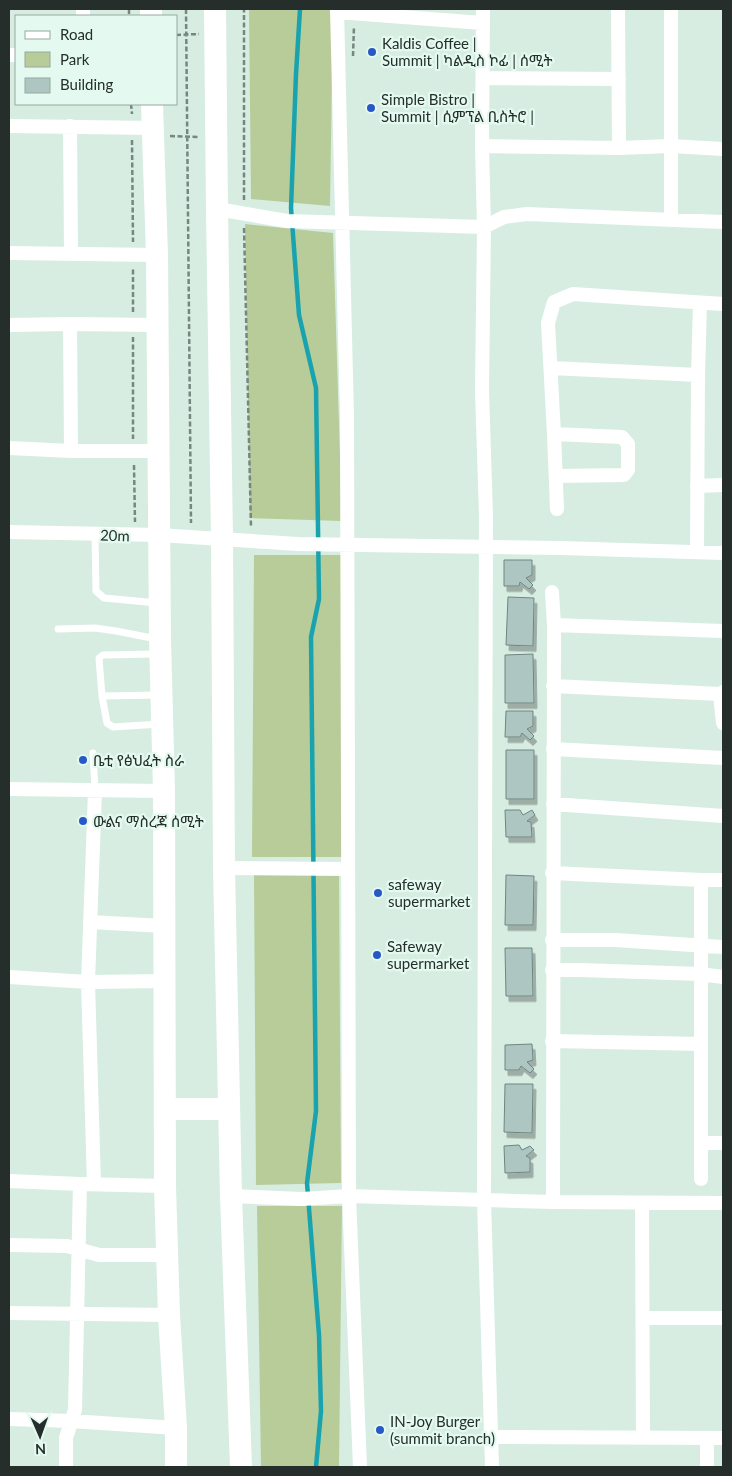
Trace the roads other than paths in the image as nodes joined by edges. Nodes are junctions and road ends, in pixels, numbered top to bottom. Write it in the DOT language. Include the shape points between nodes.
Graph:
graph roads {
  1 [pos="216,9"];
  2 [pos="483,9"];
  3 [pos="618,9"];
  4 [pos="671,9"];
  5 [pos="337,10"];
  6 [pos="483,23"];
  7 [pos="483,78"];
  8 [pos="619,79"];
  9 [pos="152,105"];
  10 [pos="9,126"];
  11 [pos="70,126"];
  12 [pos="153,132"];
  13 [pos="482,146"];
  14 [pos="670,146"];
  15 [pos="619,148"];
  16 [pos="723,149"];
  17 [pos="217,209"];
  18 [pos="671,219"];
  19 [pos="342,222"];
  20 [pos="723,222"];
  21 [pos="484,227"];
  22 [pos="9,253"];
  23 [pos="71,254"];
  24 [pos="157,255"];
  25 [pos="700,303"];
  26 [pos="723,304"];
  27 [pos="70,324"];
  28 [pos="9,325"];
  29 [pos="157,325"];
  30 [pos="551,368"];
  31 [pos="698,375"];
  32 [pos="554,434"];
  33 [pos="9,448"];
  34 [pos="71,451"];
  35 [pos="158,451"];
  36 [pos="556,476"];
  37 [pos="697,486"];
  38 [pos="723,486"];
  39 [pos="557,508"];
  40 [pos="9,532"];
  41 [pos="95,534"];
  42 [pos="159,535"];
  43 [pos="222,539"];
  44 [pos="347,544"];
  45 [pos="485,547"];
  46 [pos="697,552"];
  47 [pos="723,553"];
  48 [pos="552,592"];
  49 [pos="160,603"];
  50 [pos="554,624"];
  51 [pos="58,629"];
  52 [pos="723,631"];
  53 [pos="160,647"];
  54 [pos="553,686"];
  55 [pos="721,693"];
  56 [pos="161,694"];
  57 [pos="102,696"];
  58 [pos="723,723"];
  59 [pos="162,724"];
  60 [pos="553,749"];
  61 [pos="93,753"];
  62 [pos="723,758"];
  63 [pos="9,789"];
  64 [pos="164,790"];
  65 [pos="95,791"];
  66 [pos="553,804"];
  67 [pos="723,816"];
  68 [pos="224,868"];
  69 [pos="348,869"];
  70 [pos="552,873"];
  71 [pos="701,880"];
  72 [pos="723,880"];
  73 [pos="90,922"];
  74 [pos="164,926"];
  75 [pos="552,940"];
  76 [pos="702,945"];
  77 [pos="723,947"];
  78 [pos="552,970"];
  79 [pos="700,974"];
  80 [pos="9,977"];
  81 [pos="723,977"];
  82 [pos="164,981"];
  83 [pos="88,982"];
  84 [pos="552,1041"];
  85 [pos="701,1044"];
  86 [pos="165,1109"];
  87 [pos="230,1109"];
  88 [pos="701,1143"];
  89 [pos="723,1143"];
  90 [pos="701,1179"];
  91 [pos="9,1181"];
  92 [pos="87,1184"];
  93 [pos="165,1186"];
  94 [pos="231,1196"];
  95 [pos="349,1196"];
  96 [pos="484,1201"];
  97 [pos="553,1202"];
  98 [pos="642,1203"];
  99 [pos="723,1203"];
  100 [pos="9,1245"];
  101 [pos="79,1249"];
  102 [pos="168,1255"];
  103 [pos="9,1313"];
  104 [pos="77,1315"];
  105 [pos="170,1315"];
  106 [pos="643,1318"];
  107 [pos="723,1318"];
  108 [pos="9,1419"];
  109 [pos="71,1421"];
  110 [pos="176,1428"];
  111 [pos="492,1437"];
  112 [pos="643,1438"];
  113 [pos="707,1438"];
  114 [pos="723,1438"];
  115 [pos="66,1467"];
  116 [pos="176,1467"];
  117 [pos="241,1467"];
  118 [pos="360,1467"];
  119 [pos="492,1467"];
  120 [pos="708,1467"];
  1 -- 17 [label="main road"];
  2 -- 6 [label="street"];
  3 -- 8 [label="street"];
  4 -- 14 [label="street"];
  5 -- 6 [label="street"];
  5 -- 19 [label="street"];
  6 -- 7 [label="street"];
  7 -- 8 [label="street"];
  7 -- 13 [label="street"];
  8 -- 15 [label="street"];
  9 -- 12 [label="main road"];
  10 -- 11 [label="street"];
  11 -- 12 [label="street"];
  11 -- 23 [label="street"];
  12 -- 24 [label="main road"];
  13 -- 15 [label="street"];
  13 -- 21 [label="street"];
  14 -- 15 [label="street"];
  14 -- 16 [label="street"];
  14 -- 18 [label="street"];
  17 -- 19 [label="street" via="287,221"];
  17 -- 43 [label="main road"];
  18 -- 20 [label="street"];
  18 -- 21 [label="street" via="527,214 504,217"];
  19 -- 21 [label="street"];
  19 -- 44 [label="street"];
  21 -- 45 [label="street" via="482,390"];
  22 -- 23 [label="street"];
  23 -- 24 [label="street"];
  24 -- 29 [label="main road"];
  25 -- 26 [label="street"];
  25 -- 30 [label="street" via="574,294 554,302 548,323"];
  25 -- 31 [label="street"];
  27 -- 28 [label="street"];
  27 -- 29 [label="street"];
  27 -- 34 [label="street"];
  29 -- 35 [label="main road"];
  30 -- 31 [label="street"];
  30 -- 32 [label="street"];
  31 -- 37 [label="street"];
  32 -- 36 [label="street"];
  32 -- 36 [label="street" via="622,437 628,444 628,470 624,475"];
  33 -- 34 [label="street"];
  34 -- 35 [label="street"];
  35 -- 42 [label="main road"];
  36 -- 39 [label="street"];
  37 -- 38 [label="street"];
  37 -- 46 [label="street"];
  40 -- 41 [label="street, 20m"];
  41 -- 42 [label="street, 20m"];
  41 -- 49 [label="lane" via="96,591 104,598"];
  42 -- 43 [label="street, 20m"];
  42 -- 49 [label="main road"];
  43 -- 44 [label="street, 20m"];
  43 -- 68 [label="main road"];
  44 -- 45 [label="street, 20m"];
  44 -- 69 [label="street"];
  45 -- 46 [label="street, 20m"];
  45 -- 96 [label="street"];
  46 -- 47 [label="street, 20m"];
  48 -- 50 [label="street"];
  49 -- 53 [label="main road"];
  50 -- 52 [label="street"];
  50 -- 54 [label="street"];
  51 -- 53 [label="lane" via="116,631"];
  53 -- 56 [label="main road"];
  53 -- 57 [label="lane" via="99,658"];
  54 -- 55 [label="street"];
  54 -- 60 [label="street"];
  55 -- 58 [label="street"];
  56 -- 57 [label="lane"];
  56 -- 59 [label="main road"];
  57 -- 59 [label="lane" via="107,723 113,727"];
  59 -- 64 [label="main road"];
  60 -- 62 [label="street"];
  60 -- 66 [label="street"];
  61 -- 65 [label="lane"];
  63 -- 65 [label="street"];
  64 -- 65 [label="street"];
  64 -- 74 [label="main road"];
  65 -- 73 [label="street"];
  66 -- 67 [label="street"];
  66 -- 70 [label="street"];
  68 -- 69 [label="street"];
  68 -- 87 [label="main road"];
  69 -- 95 [label="street"];
  70 -- 71 [label="street"];
  70 -- 75 [label="street"];
  71 -- 72 [label="street"];
  71 -- 76 [label="street"];
  73 -- 74 [label="street"];
  73 -- 83 [label="street"];
  74 -- 82 [label="main road"];
  75 -- 76 [label="street"];
  75 -- 78 [label="street"];
  76 -- 77 [label="street"];
  76 -- 79 [label="street"];
  78 -- 79 [label="street"];
  78 -- 84 [label="street"];
  79 -- 81 [label="street"];
  79 -- 85 [label="street"];
  80 -- 83 [label="street"];
  82 -- 83 [label="street"];
  82 -- 86 [label="main road"];
  83 -- 92 [label="street"];
  84 -- 85 [label="street"];
  84 -- 97 [label="street"];
  85 -- 88 [label="street"];
  86 -- 87 [label="main road"];
  86 -- 93 [label="main road"];
  87 -- 94 [label="main road"];
  88 -- 89 [label="street"];
  88 -- 90 [label="street"];
  91 -- 92 [label="street"];
  92 -- 93 [label="street"];
  92 -- 101 [label="street"];
  93 -- 102 [label="main road"];
  94 -- 95 [label="street" via="302,1199"];
  94 -- 117 [label="main road"];
  95 -- 96 [label="street"];
  95 -- 118 [label="street"];
  96 -- 97 [label="street"];
  96 -- 111 [label="street"];
  97 -- 98 [label="street"];
  98 -- 99 [label="street"];
  98 -- 106 [label="street"];
  100 -- 101 [label="street"];
  101 -- 102 [label="street" via="99,1255"];
  101 -- 104 [label="street"];
  102 -- 105 [label="main road"];
  103 -- 104 [label="street"];
  104 -- 105 [label="street"];
  104 -- 109 [label="street" via="75,1410"];
  105 -- 110 [label="main road"];
  106 -- 107 [label="street"];
  106 -- 112 [label="street"];
  108 -- 109 [label="street"];
  109 -- 110 [label="street"];
  109 -- 115 [label="street" via="66,1438"];
  110 -- 116 [label="main road"];
  111 -- 112 [label="street"];
  111 -- 119 [label="street"];
  112 -- 113 [label="street"];
  113 -- 114 [label="street"];
  113 -- 120 [label="street"];
}
